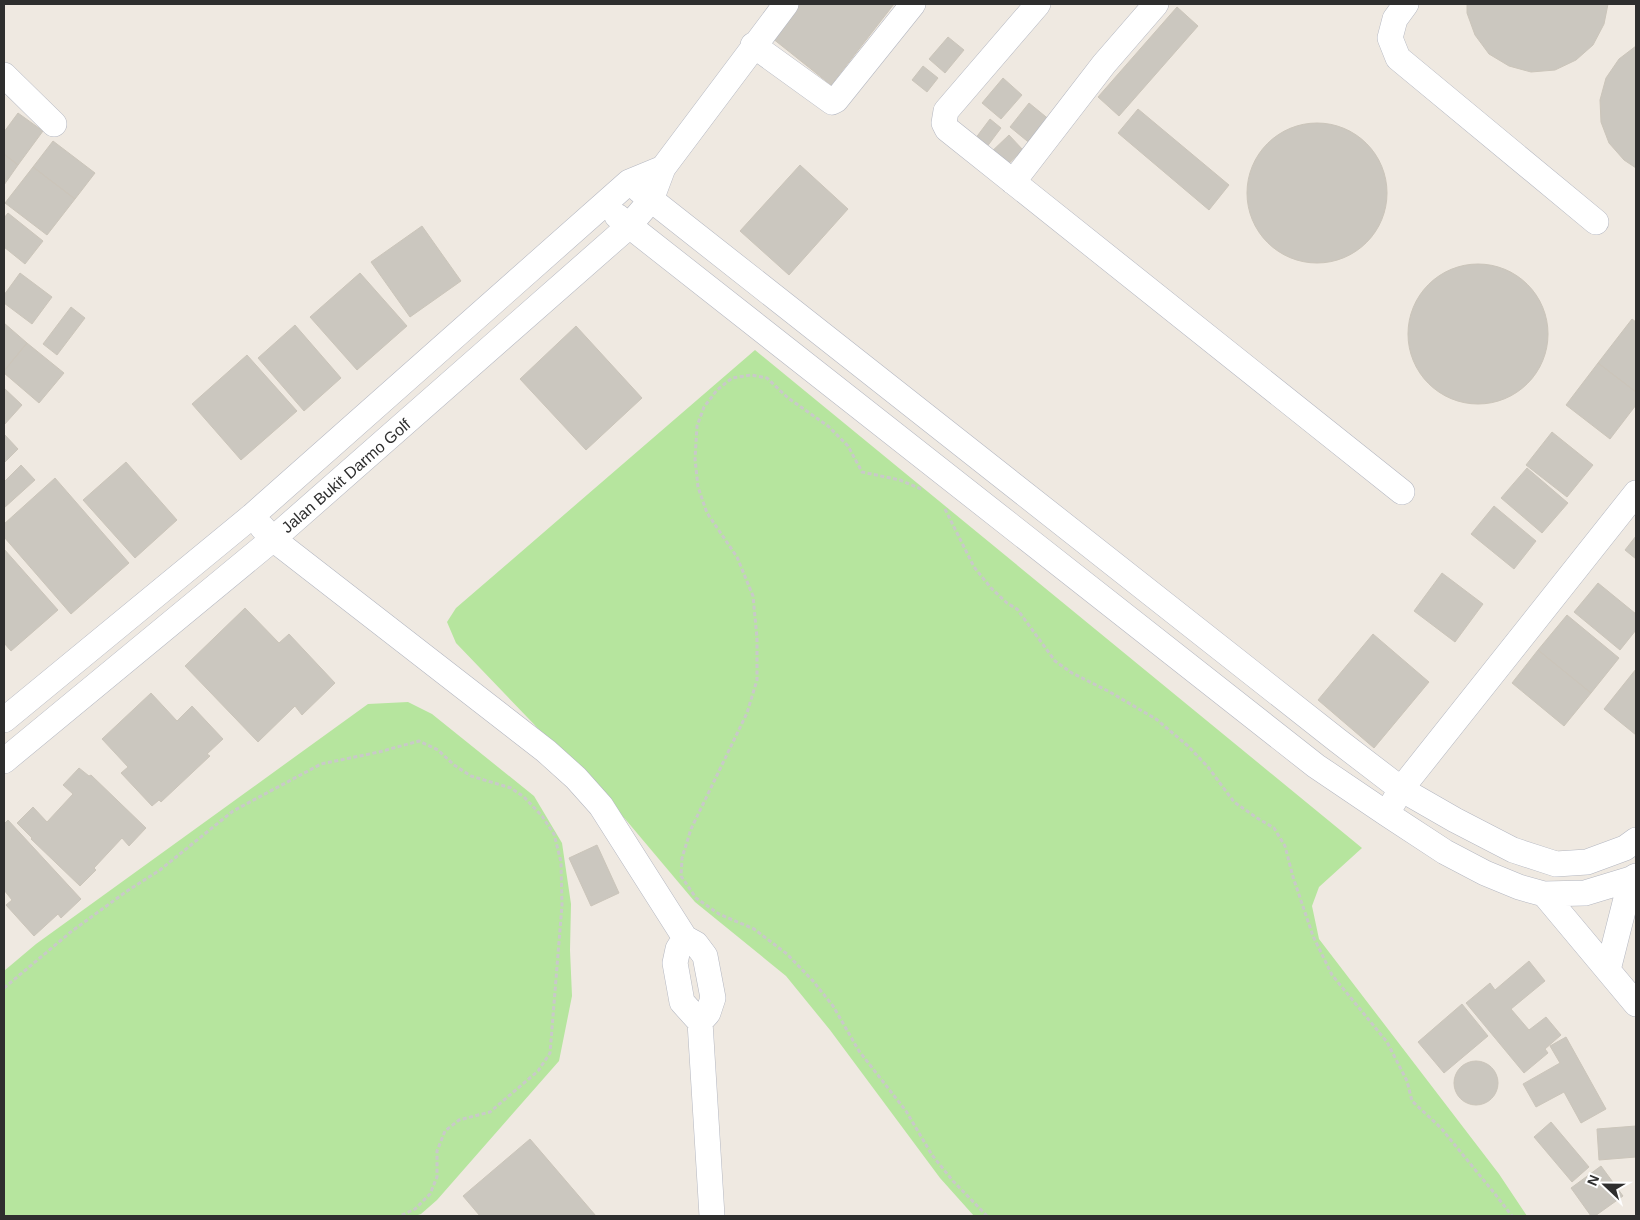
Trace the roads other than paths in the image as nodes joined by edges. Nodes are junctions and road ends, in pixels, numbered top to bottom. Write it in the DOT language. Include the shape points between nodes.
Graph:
graph roads {
  1 [pos="786,4"];
  2 [pos="913,4"];
  3 [pos="1038,4"];
  4 [pos="1156,4"];
  5 [pos="1406,4"];
  6 [pos="753,46"];
  7 [pos="4,75"];
  8 [pos="54,124"];
  9 [pos="663,168"];
  10 [pos="629,182"];
  11 [pos="1013,182"];
  12 [pos="651,200"];
  13 [pos="604,205"];
  14 [pos="1596,222"];
  15 [pos="628,227"];
  16 [pos="1402,492"];
  17 [pos="1636,493"];
  18 [pos="252,516"];
  19 [pos="274,540"];
  20 [pos="4,720"];
  21 [pos="4,761"];
  22 [pos="1401,789"];
  23 [pos="1387,814"];
  24 [pos="1636,840"];
  25 [pos="1634,877"];
  26 [pos="1544,894"];
  27 [pos="1608,970"];
  28 [pos="1636,1004"];
  29 [pos="712,1216"];
  1 -- 6 [label="street, Jalan Bukit Darmo Golf"];
  2 -- 6 [label="street" via="832,102"];
  3 -- 11 [label="street" via="946,111 944,123 947,129"];
  4 -- 11 [label="street" via="1104,64"];
  5 -- 14 [label="street" via="1395,20 1390,38 1398,58"];
  6 -- 9 [label="street, Jalan Bukit Darmo Golf"];
  7 -- 8 [label="street"];
  9 -- 10 [label="street, Jalan Bukit Darmo Golf"];
  9 -- 12 [label="street, Jalan Bukit Darmo Golf"];
  10 -- 12 [label="street"];
  10 -- 13 [label="street, Jalan Bukit Darmo Golf"];
  11 -- 16 [label="street"];
  12 -- 15 [label="street, Jalan Bukit Darmo Golf"];
  12 -- 22 [label="street"];
  13 -- 15 [label="street"];
  13 -- 18 [label="street, Jalan Bukit Darmo Golf"];
  15 -- 19 [label="street, Jalan Bukit Darmo Golf"];
  15 -- 23 [label="street" via="1316,766"];
  17 -- 22 [label="street"];
  18 -- 19 [label="street"];
  18 -- 20 [label="street, Jalan Bukit Darmo Golf"];
  19 -- 21 [label="street, Jalan Bukit Darmo Golf"];
  19 -- 29 [label="street" via="576,778 601,806 685,938 696,944 705,956 713,998 700,1022"];
  22 -- 23 [label="street"];
  22 -- 24 [label="street" via="1513,850 1556,864 1587,862 1625,848"];
  23 -- 26 [label="street" via="1445,852 1485,873"];
  25 -- 26 [label="street" via="1585,893"];
  25 -- 27 [label="street"];
  26 -- 27 [label="street"];
  27 -- 28 [label="street"];
}
